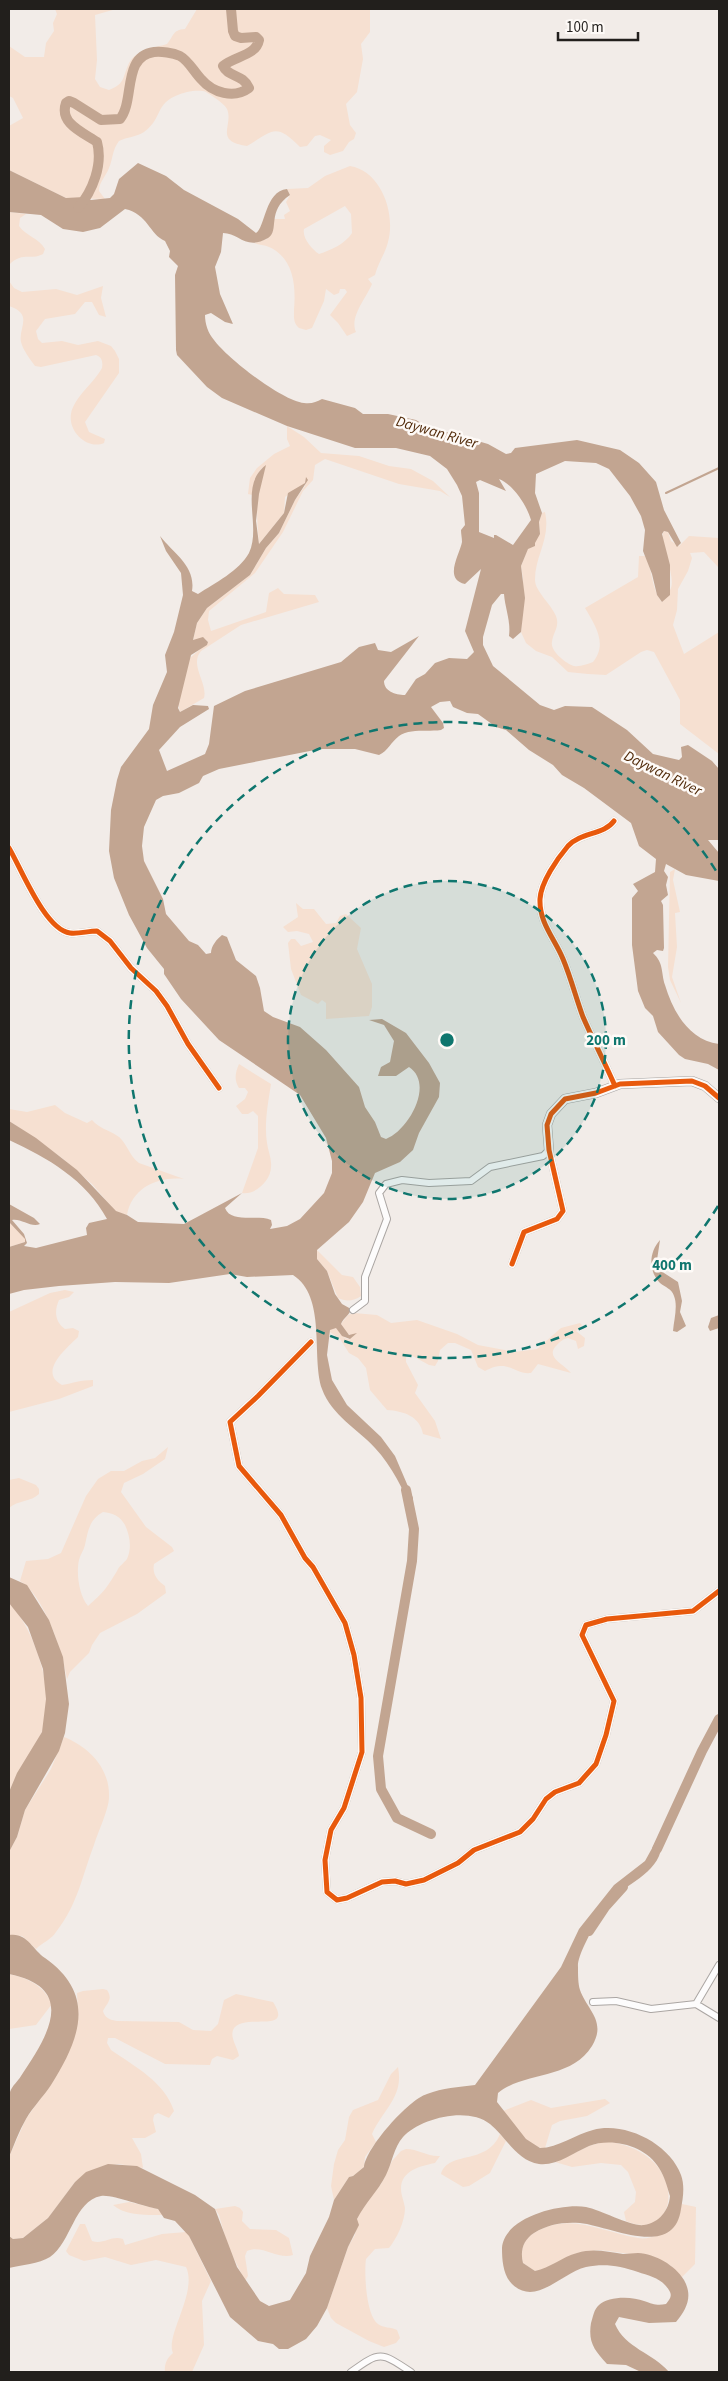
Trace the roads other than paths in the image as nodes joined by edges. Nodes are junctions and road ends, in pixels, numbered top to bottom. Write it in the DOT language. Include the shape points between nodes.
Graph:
graph roads {
  1 [pos="614,821"];
  2 [pos="9,848"];
  3 [pos="615,1086"];
  4 [pos="219,1088"];
  5 [pos="719,1098"];
  6 [pos="549,1150"];
  7 [pos="512,1264"];
  8 [pos="353,1310"];
  9 [pos="311,1342"];
  10 [pos="719,1590"];
  11 [pos="719,1965"];
  12 [pos="594,2002"];
  13 [pos="696,2004"];
  14 [pos="719,2018"];
  15 [pos="351,2372"];
  16 [pos="411,2372"];
  1 -- 3 [label="street" via="608,828 582,836 568,846 542,888 540,902 550,937 563,958 582,1015"];
  2 -- 4 [label="street" via="46,917 63,931 97,931 110,941 167,1006 188,1044"];
  3 -- 5 [label="street" via="692,1081 705,1086"];
  3 -- 6 [label="street" via="565,1099 551,1114 547,1125"];
  6 -- 7 [label="street" via="564,1211 557,1219 524,1232"];
  6 -- 8 [label="street" via="543,1156 490,1167 471,1181 429,1183 402,1180 386,1184 379,1193 387,1219 365,1278 365,1301"];
  9 -- 10 [label="street" via="230,1422 239,1466 281,1515 304,1558 313,1566 344,1624 354,1655 361,1698 362,1752 344,1808 331,1830 325,1860 327,1892 337,1900 382,1882 406,1884 424,1880 458,1863 474,1850 520,1832 546,1799 555,1792 578,1784 596,1764 606,1735 614,1701 582,1634 586,1625 693,1610"];
  11 -- 13 [label="street"];
  12 -- 13 [label="street" via="616,2001 651,2009"];
  13 -- 14 [label="street"];
  15 -- 16 [label="street" via="373,2356 379,2356"];
}
